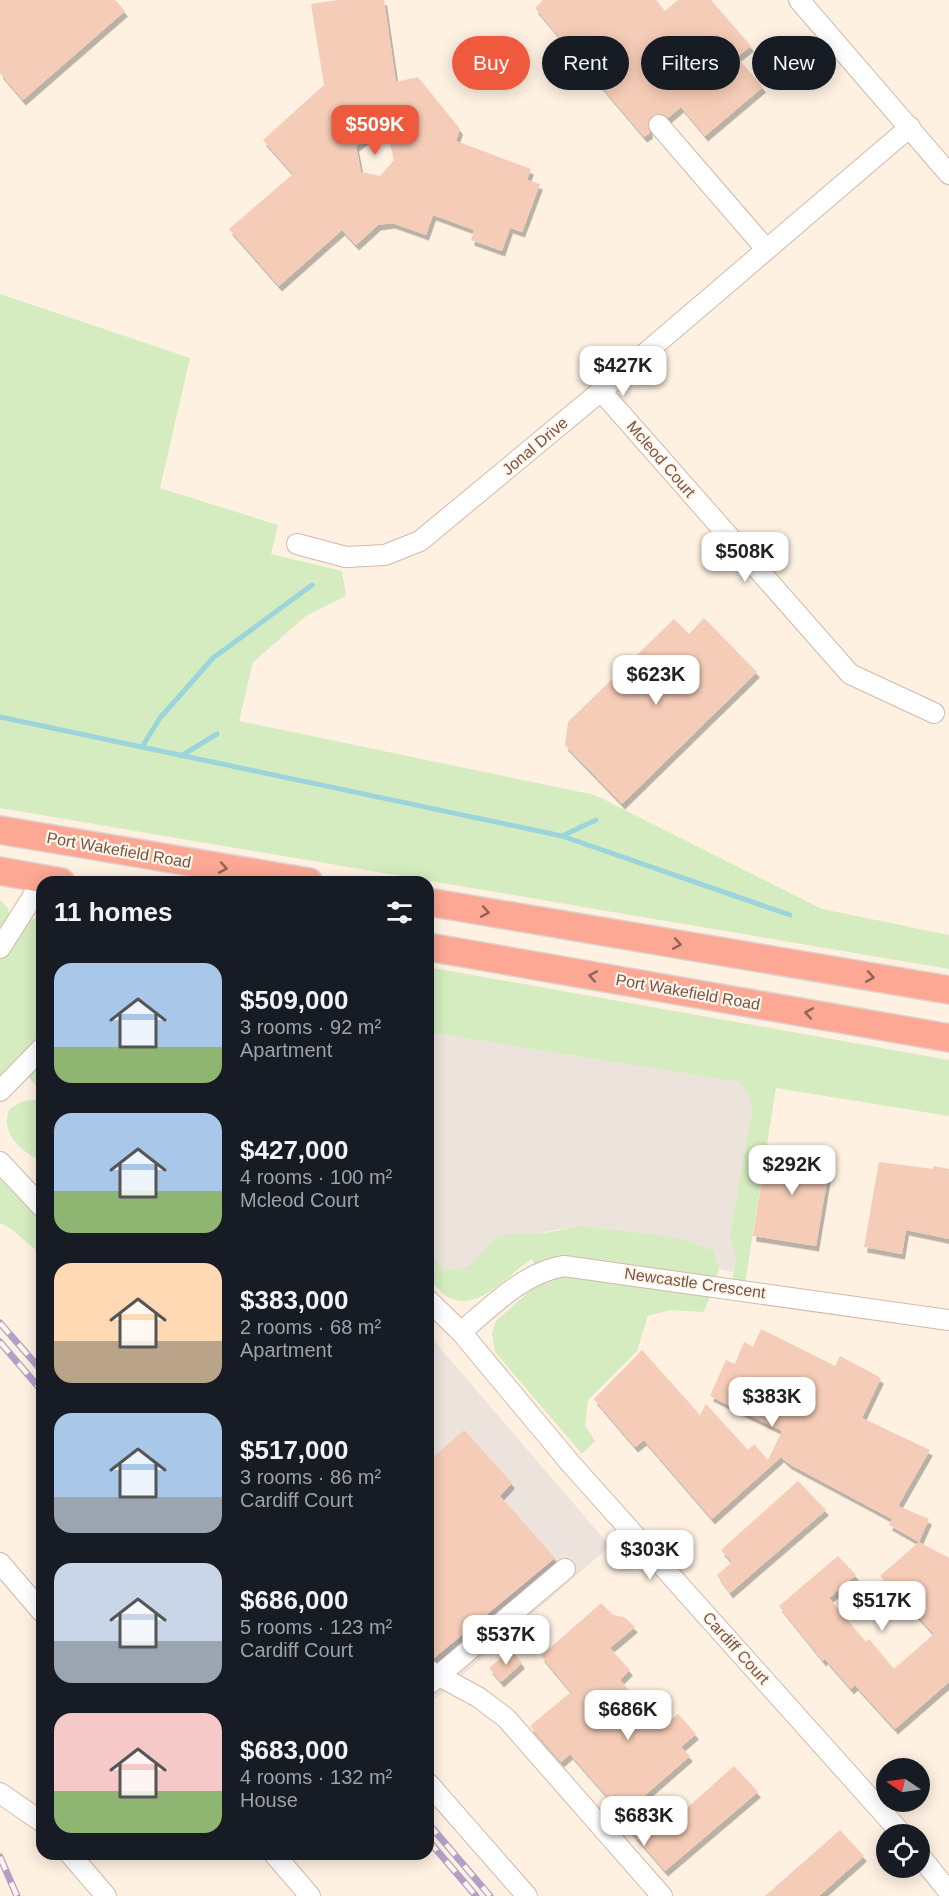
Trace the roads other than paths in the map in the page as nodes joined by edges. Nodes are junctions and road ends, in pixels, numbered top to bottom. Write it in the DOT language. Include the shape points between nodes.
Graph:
graph roads {
  1 [pos="799,0"];
  2 [pos="659,125"];
  3 [pos="910,127"];
  4 [pos="949,174"];
  5 [pos="766,249"];
  6 [pos="601,391"];
  7 [pos="297,544"];
  8 [pos="934,713"];
  9 [pos="0,830"];
  10 [pos="0,871"];
  11 [pos="273,876"];
  12 [pos="36,877"];
  13 [pos="36,901"];
  14 [pos="434,903"];
  15 [pos="0,948"];
  16 [pos="434,948"];
  17 [pos="949,990"];
  18 [pos="949,1038"];
  19 [pos="36,1054"];
  20 [pos="0,1091"];
  21 [pos="0,1162"];
  22 [pos="36,1201"];
  23 [pos="434,1305"];
  24 [pos="949,1320"];
  25 [pos="460,1332"];
  26 [pos="0,1563"];
  27 [pos="566,1569"];
  28 [pos="36,1605"];
  29 [pos="434,1675"];
  30 [pos="434,1678"];
  31 [pos="434,1790"];
  32 [pos="0,1793"];
  33 [pos="36,1816"];
  34 [pos="893,1824"];
  35 [pos="75,1860"];
  36 [pos="279,1860"];
  37 [pos="930,1868"];
  38 [pos="949,1892"];
  39 [pos="106,1896"];
  40 [pos="310,1896"];
  41 [pos="527,1896"];
  42 [pos="662,1896"];
  1 -- 3 [label="street"];
  2 -- 5 [label="street"];
  3 -- 4 [label="street"];
  3 -- 5 [label="street, Jonal Drive"];
  5 -- 6 [label="street, Jonal Drive"];
  6 -- 7 [label="street, Jonal Drive" via="420,541 385,555 346,557"];
  6 -- 8 [label="street, Mcleod Court" via="850,674"];
  9 -- 11 [label="highway, Port Wakefield Road, one-way"];
  10 -- 12 [label="highway"];
  13 -- 15 [label="street"];
  14 -- 17 [label="highway, one-way"];
  18 -- 16 [label="highway, Port Wakefield Road, one-way"];
  19 -- 20 [label="street"];
  21 -- 22 [label="street"];
  23 -- 25 [label="street, Cardiff Court"];
  24 -- 25 [label="street, Newcastle Crescent" via="564,1266 551,1268 512,1290"];
  25 -- 34 [label="street, Cardiff Court" via="571,1464"];
  26 -- 28 [label="street"];
  27 -- 29 [label="street"];
  30 -- 42 [label="street" via="478,1697 506,1718"];
  31 -- 41 [label="street"];
  32 -- 33 [label="street"];
  35 -- 39 [label="street"];
  36 -- 40 [label="street"];
  37 -- 38 [label="street"];
}
